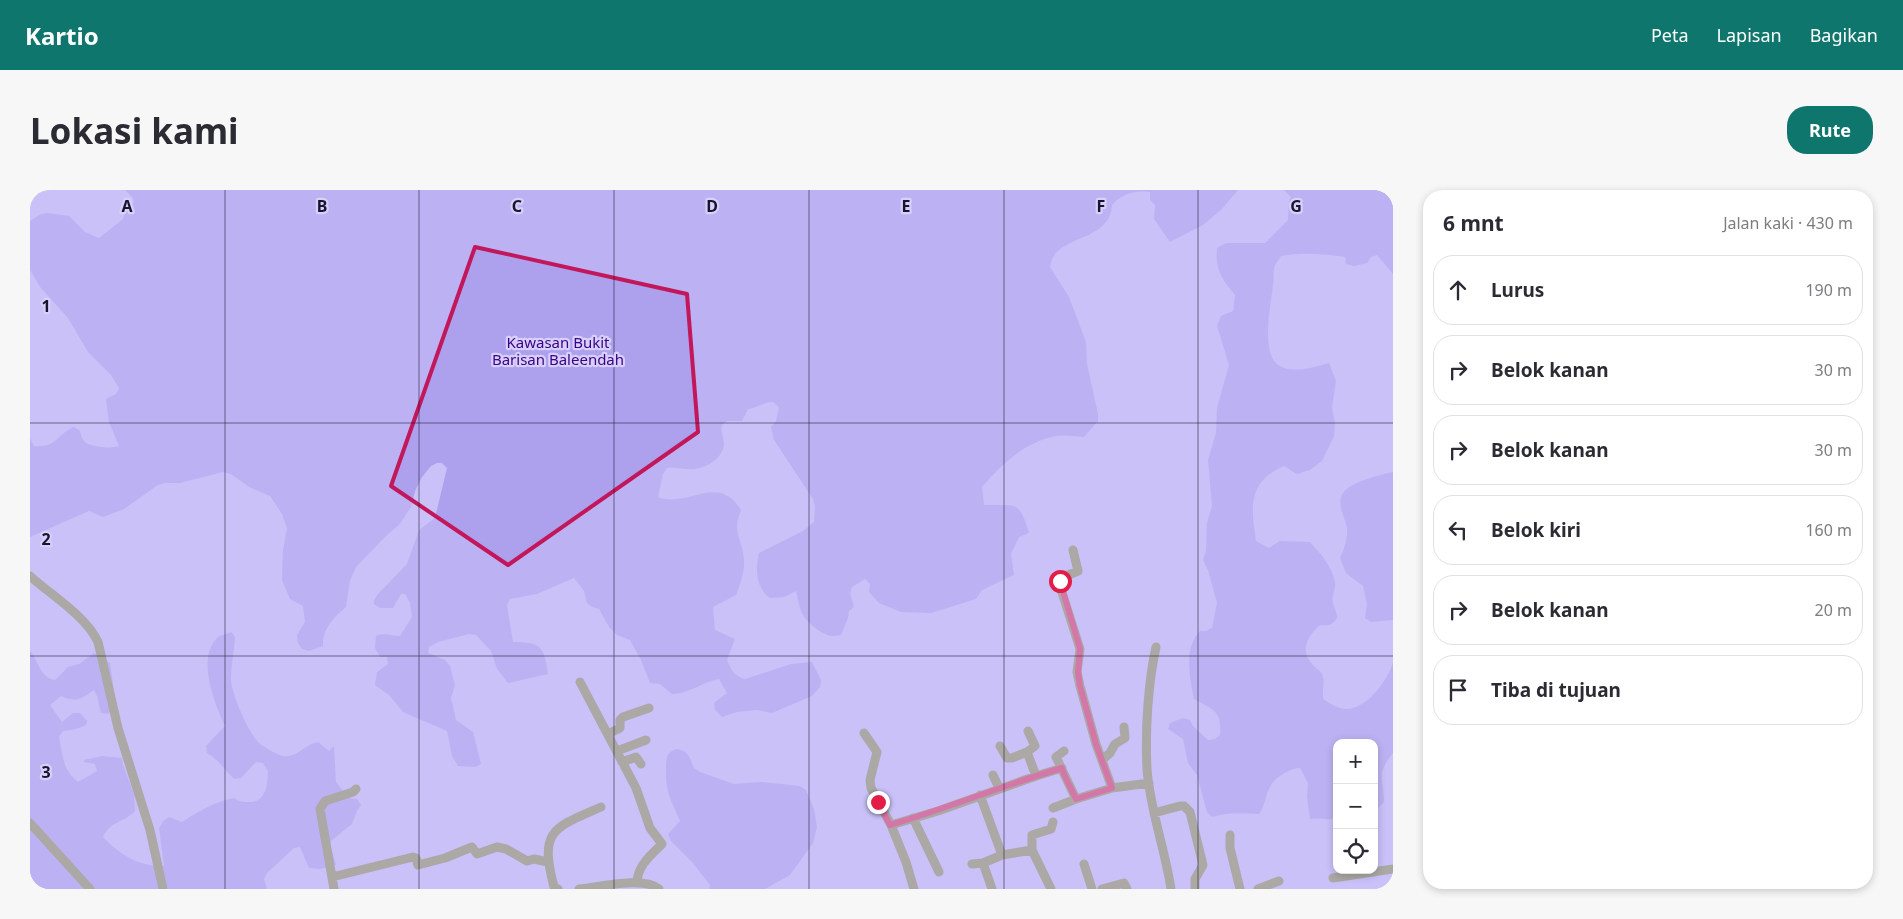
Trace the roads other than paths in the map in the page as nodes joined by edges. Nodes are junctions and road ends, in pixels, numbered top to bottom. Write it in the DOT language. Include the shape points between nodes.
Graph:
graph roads {
  1 [pos="1072,550"];
  2 [pos="30,576"];
  3 [pos="1156,647"];
  4 [pos="580,682"];
  5 [pos="649,708"];
  6 [pos="1124,727"];
  7 [pos="1028,731"];
  8 [pos="864,732"];
  9 [pos="608,734"];
  10 [pos="646,740"];
  11 [pos="1000,746"];
  12 [pos="617,751"];
  13 [pos="1064,751"];
  14 [pos="1027,752"];
  15 [pos="1103,760"];
  16 [pos="622,762"];
  17 [pos="641,764"];
  18 [pos="1062,768"];
  19 [pos="993,775"];
  20 [pos="1036,776"];
  21 [pos="1149,783"];
  22 [pos="999,788"];
  23 [pos="1112,788"];
  24 [pos="356,789"];
  25 [pos="980,795"];
  26 [pos="1076,799"];
  27 [pos="601,807"];
  28 [pos="1053,808"];
  29 [pos="1154,813"];
  30 [pos="913,818"];
  31 [pos="1053,822"];
  32 [pos="30,823"];
  33 [pos="890,825"];
  34 [pos="1230,835"];
  35 [pos="1032,850"];
  36 [pos="1002,856"];
  37 [pos="548,862"];
  38 [pos="983,863"];
  39 [pos="972,864"];
  40 [pos="1084,864"];
  41 [pos="1393,869"];
  42 [pos="939,872"];
  43 [pos="332,876"];
  44 [pos="1333,878"];
  45 [pos="1279,881"];
  46 [pos="637,882"];
  47 [pos="627,886"];
  48 [pos="90,889"];
  49 [pos="163,889"];
  50 [pos="334,889"];
  51 [pos="558,889"];
  52 [pos="579,889"];
  53 [pos="659,889"];
  54 [pos="914,889"];
  55 [pos="992,889"];
  56 [pos="1051,889"];
  57 [pos="1092,889"];
  58 [pos="1102,889"];
  59 [pos="1127,889"];
  60 [pos="1171,889"];
  61 [pos="1195,889"];
  62 [pos="1240,889"];
  63 [pos="1258,889"];
  1 -- 15 [label="street" via="1078,571 1061,578 1059,583 1080,649 1080,686"];
  2 -- 49 [label="street" via="83,621 98,642 118,728 150,830"];
  3 -- 21 [label="street" via="1151,670 1148,728"];
  4 -- 9 [label="street"];
  5 -- 9 [label="street" via="623,717 620,728"];
  6 -- 15 [label="street" via="1125,738 1115,744"];
  7 -- 14 [label="street" via="1035,746"];
  8 -- 33 [label="street" via="877,752 871,788"];
  9 -- 12 [label="street"];
  10 -- 12 [label="street"];
  11 -- 14 [label="street" via="1006,758"];
  12 -- 16 [label="street"];
  13 -- 18 [label="street" via="1056,757"];
  14 -- 20 [label="street"];
  15 -- 23 [label="street"];
  16 -- 17 [label="street" via="636,757"];
  16 -- 46 [label="street" via="650,828 662,844 648,856"];
  18 -- 20 [label="street"];
  18 -- 26 [label="street"];
  19 -- 22 [label="street"];
  20 -- 22 [label="street"];
  21 -- 23 [label="street"];
  21 -- 29 [label="street"];
  22 -- 25 [label="street"];
  23 -- 26 [label="street"];
  24 -- 43 [label="street" via="325,801 320,809"];
  25 -- 30 [label="street"];
  25 -- 36 [label="street"];
  26 -- 28 [label="street"];
  27 -- 37 [label="street" via="562,824 553,832"];
  29 -- 60 [label="street"];
  29 -- 61 [label="street" via="1180,806 1190,812 1203,865 1195,879"];
  30 -- 33 [label="street"];
  30 -- 42 [label="street"];
  31 -- 35 [label="street" via="1051,829 1032,835"];
  32 -- 48 [label="street"];
  33 -- 54 [label="street"];
  34 -- 62 [label="street"];
  35 -- 36 [label="street"];
  35 -- 56 [label="street"];
  36 -- 38 [label="street"];
  37 -- 43 [label="street" via="527,861 497,847 477,854 472,847 418,865 413,857"];
  37 -- 51 [label="street" via="554,887"];
  38 -- 39 [label="street"];
  38 -- 55 [label="street"];
  40 -- 57 [label="street"];
  41 -- 44 [label="street"];
  43 -- 50 [label="street"];
  45 -- 63 [label="street"];
  46 -- 47 [label="street"];
  46 -- 53 [label="street"];
  47 -- 52 [label="street"];
  58 -- 59 [label="street" via="1124,883"];
}
